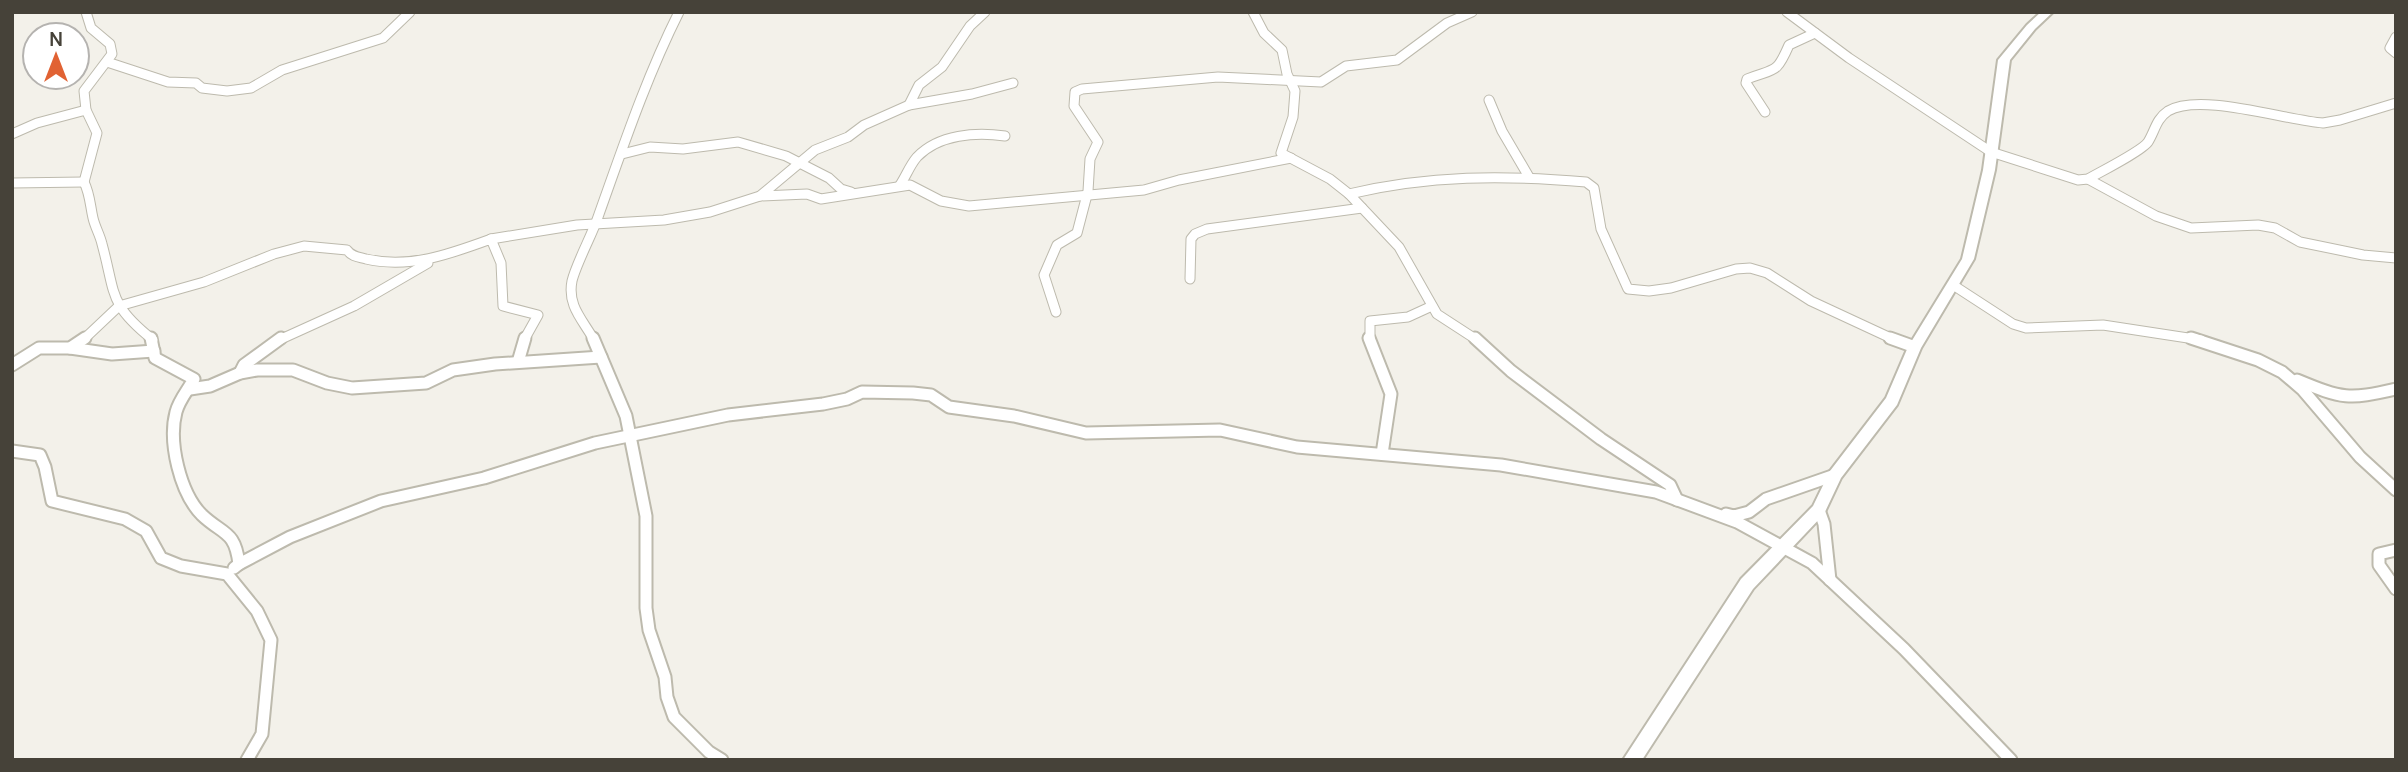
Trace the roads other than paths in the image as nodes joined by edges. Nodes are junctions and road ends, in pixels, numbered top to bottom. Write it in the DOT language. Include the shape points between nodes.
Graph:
graph roads {
  1 [pos="86,12"];
  2 [pos="410,12"];
  3 [pos="679,12"];
  4 [pos="985,12"];
  5 [pos="1253,12"];
  6 [pos="1472,12"];
  7 [pos="1787,12"];
  8 [pos="2048,12"];
  9 [pos="1815,33"];
  10 [pos="2396,37"];
  11 [pos="2396,53"];
  12 [pos="107,62"];
  13 [pos="1290,80"];
  14 [pos="1013,83"];
  15 [pos="1489,100"];
  16 [pos="2396,103"];
  17 [pos="909,105"];
  18 [pos="86,110"];
  19 [pos="1765,112"];
  20 [pos="12,134"];
  21 [pos="1005,136"];
  22 [pos="1991,152"];
  23 [pos="622,154"];
  24 [pos="1291,158"];
  25 [pos="800,164"];
  26 [pos="1529,177"];
  27 [pos="2088,179"];
  28 [pos="85,182"];
  29 [pos="12,183"];
  30 [pos="900,185"];
  31 [pos="851,192"];
  32 [pos="1349,194"];
  33 [pos="760,195"];
  34 [pos="1087,195"];
  35 [pos="1362,208"];
  36 [pos="594,224"];
  37 [pos="491,239"];
  38 [pos="2396,258"];
  39 [pos="430,261"];
  40 [pos="1190,279"];
  41 [pos="1953,285"];
  42 [pos="119,306"];
  43 [pos="1432,306"];
  44 [pos="1056,312"];
  45 [pos="1915,347"];
  46 [pos="70,348"];
  47 [pos="154,351"];
  48 [pos="601,357"];
  49 [pos="518,362"];
  50 [pos="12,365"];
  51 [pos="240,373"];
  52 [pos="2288,377"];
  53 [pos="190,389"];
  54 [pos="2396,389"];
  55 [pos="631,437"];
  56 [pos="12,451"];
  57 [pos="1382,453"];
  58 [pos="1835,475"];
  59 [pos="2396,490"];
  60 [pos="1677,500"];
  61 [pos="1819,510"];
  62 [pos="1709,511"];
  63 [pos="238,546"];
  64 [pos="1784,549"];
  65 [pos="2396,550"];
  66 [pos="258,554"];
  67 [pos="239,564"];
  68 [pos="227,575"];
  69 [pos="1830,580"];
  70 [pos="2396,589"];
  71 [pos="247,760"];
  72 [pos="722,760"];
  73 [pos="1632,760"];
  74 [pos="2011,760"];
  1 -- 12 [label="street" via="92,28 110,44 112,54"];
  2 -- 12 [label="street" via="383,38 282,70 251,88 227,91 188,81 168,82"];
  3 -- 23 [label="street" via="655,60"];
  4 -- 17 [label="street" via="942,67 919,85"];
  5 -- 13 [label="street" via="1264,33 1282,50"];
  6 -- 13 [label="street" via="1447,23 1391,63 1346,66 1321,82"];
  7 -- 9 [label="street"];
  8 -- 22 [label="street" via="2004,61"];
  9 -- 19 [label="street" via="1791,41 1780,66 1747,79"];
  9 -- 22 [label="street"];
  10 -- 11 [label="street" via="2390,48"];
  12 -- 18 [label="street" via="85,91"];
  13 -- 24 [label="street" via="1295,91 1294,116 1281,153"];
  13 -- 34 [label="street" via="1218,77 1075,92 1074,106 1098,142 1090,159"];
  14 -- 17 [label="street"];
  15 -- 26 [label="street"];
  16 -- 27 [label="street" via="2325,123 2215,104 2174,108 2152,126 2147,144"];
  17 -- 25 [label="street" via="815,150"];
  18 -- 20 [label="street"];
  18 -- 28 [label="street" via="97,133"];
  21 -- 30 [label="street" via="962,134 942,142 915,159"];
  22 -- 27 [label="street" via="2078,180"];
  22 -- 41 [label="street" via="1968,259"];
  23 -- 25 [label="street" via="650,147 683,149 738,142"];
  23 -- 36 [label="street"];
  24 -- 32 [label="street"];
  24 -- 34 [label="street" via="1144,190"];
  25 -- 31 [label="street"];
  25 -- 33 [label="street"];
  26 -- 32 [label="street" via="1452,177"];
  26 -- 45 [label="street" via="1586,181 1594,188 1601,229 1628,289 1640,292 1752,268 1779,278 1808,300"];
  27 -- 38 [label="street" via="2155,216 2191,228 2258,225 2275,228 2300,242"];
  28 -- 29 [label="street"];
  28 -- 42 [label="street"];
  30 -- 31 [label="street"];
  30 -- 34 [label="street" via="969,206"];
  31 -- 33 [label="street" via="821,199 807,194"];
  32 -- 35 [label="street"];
  33 -- 36 [label="street" via="689,216"];
  34 -- 44 [label="street" via="1077,233 1057,245 1044,275"];
  35 -- 40 [label="street" via="1207,229 1191,239"];
  35 -- 43 [label="street" via="1399,247"];
  36 -- 37 [label="street"];
  36 -- 48 [label="street" via="572,281 572,302"];
  37 -- 39 [label="street"];
  37 -- 49 [label="street" via="503,258 503,306 538,315"];
  39 -- 42 [label="street" via="380,262 347,250 304,246"];
  39 -- 51 [label="street" via="354,306 281,338"];
  41 -- 45 [label="street"];
  41 -- 52 [label="street" via="2026,328 2103,325 2199,339 2258,360"];
  42 -- 46 [label="street"];
  42 -- 47 [label="street" via="134,329 153,339"];
  43 -- 57 [label="street" via="1399,320 1370,321 1368,334 1391,394"];
  43 -- 60 [label="street" via="1601,439 1670,485"];
  45 -- 58 [label="street" via="1892,401"];
  46 -- 47 [label="street" via="112,354"];
  46 -- 50 [label="street" via="39,348"];
  47 -- 53 [label="street" via="155,358 194,379"];
  48 -- 49 [label="street"];
  48 -- 55 [label="street"];
  49 -- 51 [label="street" via="453,370 426,383 352,388 293,370"];
  51 -- 53 [label="street"];
  52 -- 54 [label="street" via="2333,395 2356,398"];
  52 -- 59 [label="street"];
  53 -- 63 [label="street" via="175,413 178,465 194,506 225,528"];
  55 -- 57 [label="street" via="728,415 823,404 862,392 931,396 949,407 1086,433 1220,430 1297,447"];
  55 -- 66 [label="street" via="381,501"];
  55 -- 72 [label="street" via="646,516 649,630 667,696 674,717"];
  56 -- 68 [label="street" via="40,455 48,468 47,490 52,501 125,519 146,531 161,558"];
  57 -- 60 [label="street" via="1530,469"];
  58 -- 61 [label="street"];
  58 -- 62 [label="street" via="1766,499 1749,512 1734,516"];
  60 -- 62 [label="street"];
  61 -- 64 [label="street"];
  61 -- 69 [label="street"];
  62 -- 64 [label="street"];
  63 -- 66 [label="street"];
  63 -- 67 [label="street"];
  64 -- 69 [label="street" via="1812,563"];
  64 -- 73 [label="street" via="1747,584"];
  65 -- 70 [label="street" via="2379,554 2379,565"];
  66 -- 67 [label="street"];
  67 -- 68 [label="street"];
  68 -- 71 [label="street" via="257,611 271,640 262,734"];
  69 -- 74 [label="street"];
}
